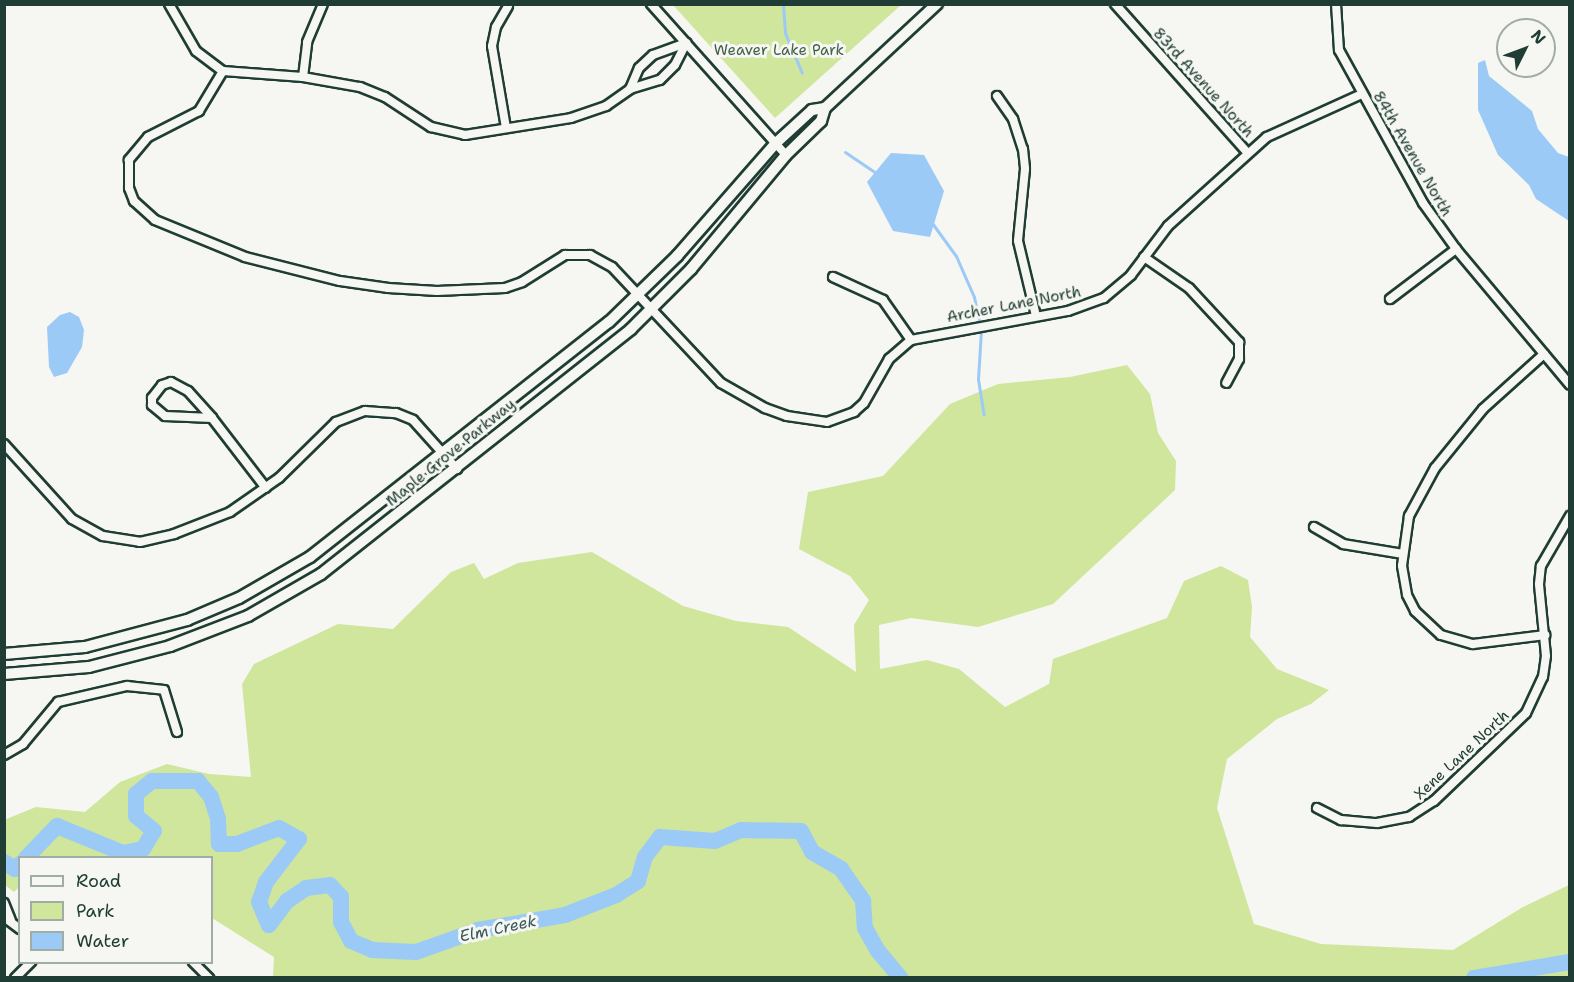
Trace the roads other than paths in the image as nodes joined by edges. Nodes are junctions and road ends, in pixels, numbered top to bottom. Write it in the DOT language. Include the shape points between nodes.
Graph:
graph roads {
  1 [pos="169,4"];
  2 [pos="324,4"];
  3 [pos="651,4"];
  4 [pos="937,4"];
  5 [pos="1115,4"];
  6 [pos="1336,4"];
  7 [pos="508,6"];
  8 [pos="686,44"];
  9 [pos="223,71"];
  10 [pos="303,77"];
  11 [pos="630,89"];
  12 [pos="1362,94"];
  13 [pos="997,96"];
  14 [pos="825,108"];
  15 [pos="506,128"];
  16 [pos="776,144"];
  17 [pos="1247,152"];
  18 [pos="786,155"];
  19 [pos="1456,249"];
  20 [pos="1144,257"];
  21 [pos="833,277"];
  22 [pos="639,296"];
  23 [pos="1390,299"];
  24 [pos="651,309"];
  25 [pos="1036,316"];
  26 [pos="911,340"];
  27 [pos="1544,354"];
  28 [pos="1226,383"];
  29 [pos="1569,384"];
  30 [pos="212,418"];
  31 [pos="4,444"];
  32 [pos="444,453"];
  33 [pos="457,469"];
  34 [pos="266,488"];
  35 [pos="1569,516"];
  36 [pos="1314,526"];
  37 [pos="1403,554"];
  38 [pos="1545,635"];
  39 [pos="4,654"];
  40 [pos="4,674"];
  41 [pos="177,732"];
  42 [pos="4,755"];
  43 [pos="1317,808"];
  44 [pos="4,903"];
  45 [pos="8,918"];
  46 [pos="30,964"];
  47 [pos="194,964"];
  48 [pos="15,978"];
  49 [pos="209,978"];
  1 -- 9 [label="street" via="196,51"];
  2 -- 10 [label="street" via="307,42"];
  3 -- 8 [label="street"];
  4 -- 14 [label="main road, Maple Grove Parkway"];
  5 -- 17 [label="street, 83rd Avenue North"];
  6 -- 12 [label="street, 84th Avenue North" via="1339,50"];
  7 -- 15 [label="street" via="496,27 492,46"];
  8 -- 11 [label="street" via="675,65 660,80"];
  8 -- 11 [label="street" via="653,55 639,68"];
  8 -- 16 [label="street"];
  9 -- 10 [label="street"];
  9 -- 22 [label="street" via="199,111 148,137 129,160 129,188 134,201 156,220 254,260 330,279 388,288 505,288 565,255 582,253 605,261"];
  10 -- 15 [label="street" via="370,91 447,133 483,134"];
  11 -- 15 [label="street" via="588,113"];
  12 -- 17 [label="street, Archer Lane North" via="1288,125"];
  12 -- 19 [label="street, 84th Avenue North" via="1423,203"];
  13 -- 25 [label="street" via="1013,119 1023,149 1025,169 1018,241"];
  14 -- 16 [label="main road, Maple Grove Parkway" via="812,110"];
  14 -- 18 [label="main road, Maple Grove Parkway" via="821,121"];
  16 -- 18 [label="street"];
  16 -- 22 [label="main road, Maple Grove Parkway"];
  17 -- 20 [label="street, Archer Lane North" via="1168,226"];
  18 -- 24 [label="main road, Maple Grove Parkway" via="707,251"];
  19 -- 23 [label="street"];
  19 -- 27 [label="street, 84th Avenue North"];
  20 -- 25 [label="street, Archer Lane North" via="1131,275 1104,298 1086,306"];
  20 -- 28 [label="street" via="1189,288 1239,342 1239,359"];
  21 -- 26 [label="street" via="883,300"];
  22 -- 24 [label="street"];
  22 -- 32 [label="main road, Maple Grove Parkway"];
  24 -- 26 [label="street" via="721,383 765,408 812,421 827,422 854,412 873,391 889,359"];
  24 -- 33 [label="main road, Maple Grove Parkway"];
  25 -- 26 [label="street, Archer Lane North"];
  27 -- 29 [label="street, 84th Avenue North"];
  27 -- 37 [label="street" via="1482,409 1440,461 1416,499"];
  30 -- 30 [label="street" via="179,384 162,385 152,398 152,405 165,416"];
  30 -- 34 [label="street"];
  31 -- 34 [label="street" via="72,519 103,536 122,540 149,541 174,534 230,512"];
  32 -- 33 [label="street"];
  32 -- 34 [label="street" via="413,420 396,413 365,411 336,422"];
  32 -- 39 [label="main road, Maple Grove Parkway" via="310,557 228,603 123,639 45,653"];
  33 -- 40 [label="main road, Maple Grove Parkway" via="321,574 248,616 210,633 129,658 47,673"];
  35 -- 38 [label="street, Xene Lane North" via="1541,566 1539,584"];
  36 -- 37 [label="street" via="1343,544"];
  37 -- 38 [label="street" via="1407,595 1426,624 1441,635 1473,645"];
  38 -- 43 [label="street, Xene Lane North" via="1543,677 1526,713 1423,810 1393,822 1377,823 1341,820"];
  41 -- 42 [label="street" via="164,690 127,686 58,702 23,744"];
  44 -- 45 [label="street"];
  46 -- 48 [label="street"];
  47 -- 49 [label="street"];
}
